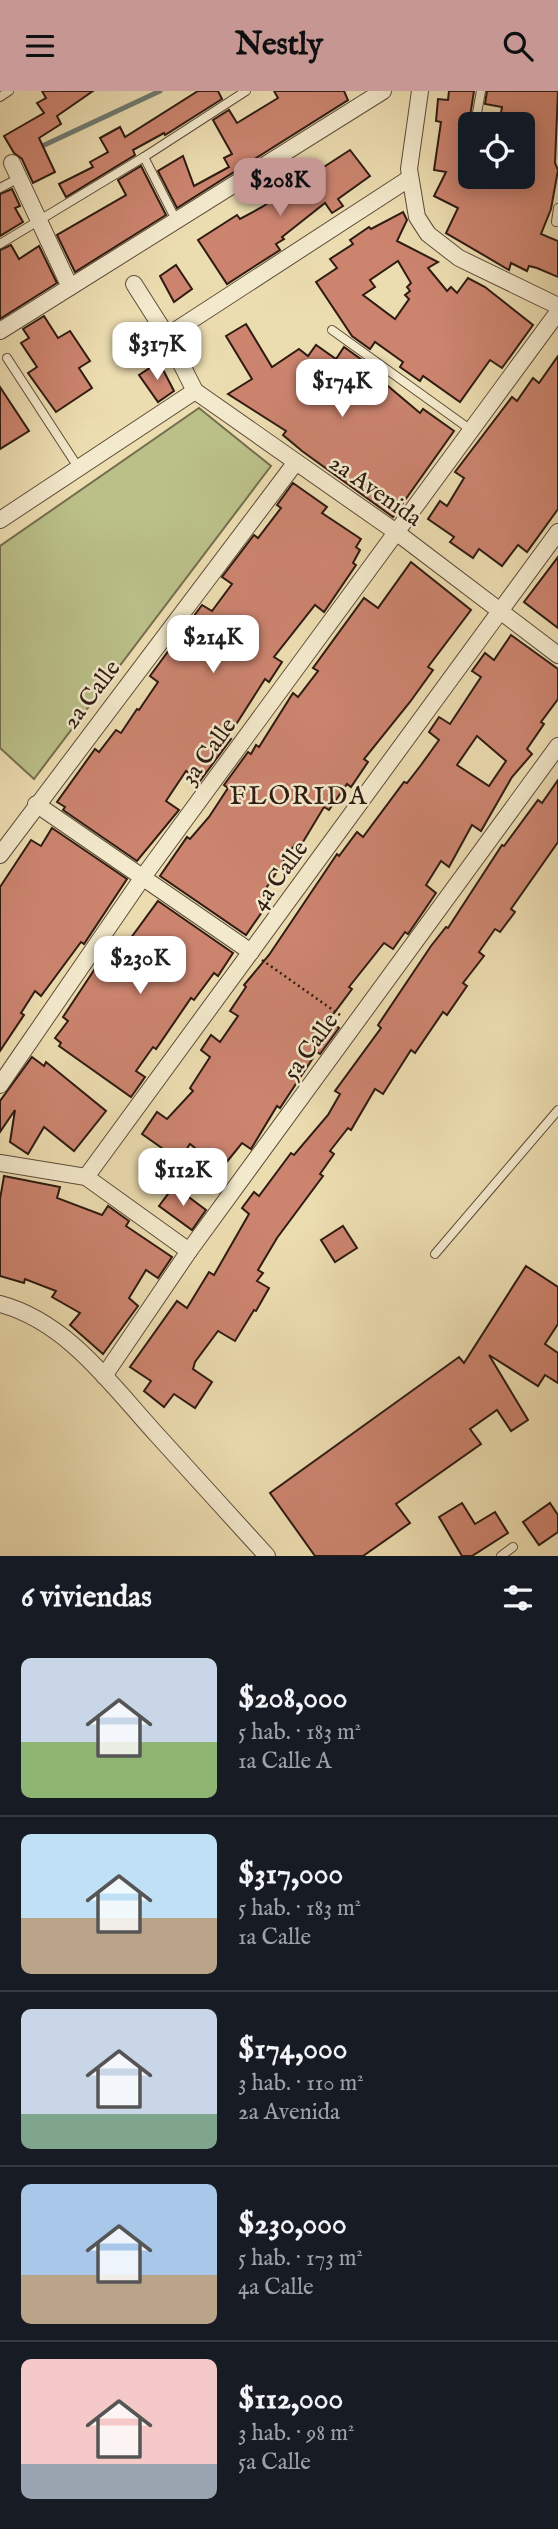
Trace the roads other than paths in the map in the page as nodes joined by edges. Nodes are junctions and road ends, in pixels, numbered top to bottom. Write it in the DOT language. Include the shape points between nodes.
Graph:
graph roads {
  1 [pos="9,91"];
  2 [pos="383,91"];
  3 [pos="420,91"];
  4 [pos="481,91"];
  5 [pos="246,92"];
  6 [pos="0,97"];
  7 [pos="477,112"];
  8 [pos="144,157"];
  9 [pos="16,170"];
  10 [pos="410,178"];
  11 [pos="0,188"];
  12 [pos="558,208"];
  13 [pos="39,221"];
  14 [pos="176,221"];
  15 [pos="555,222"];
  16 [pos="0,244"];
  17 [pos="134,284"];
  18 [pos="70,287"];
  19 [pos="558,306"];
  20 [pos="558,312"];
  21 [pos="332,330"];
  22 [pos="0,331"];
  23 [pos="167,336"];
  24 [pos="7,358"];
  25 [pos="195,391"];
  26 [pos="471,431"];
  27 [pos="296,462"];
  28 [pos="78,467"];
  29 [pos="0,520"];
  30 [pos="396,532"];
  31 [pos="558,532"];
  32 [pos="500,611"];
  33 [pos="558,655"];
  34 [pos="558,746"];
  35 [pos="36,804"];
  36 [pos="0,855"];
  37 [pos="143,877"];
  38 [pos="251,952"];
  39 [pos="0,1085"];
  40 [pos="558,1110"];
  41 [pos="0,1163"];
  42 [pos="86,1177"];
  43 [pos="189,1251"];
  44 [pos="435,1254"];
  45 [pos="0,1304"];
  46 [pos="104,1376"];
  47 [pos="513,1547"];
  48 [pos="267,1556"];
  49 [pos="501,1556"];
  1 -- 6 [label="lane"];
  2 -- 14 [label="street"];
  3 -- 10 [label="street"];
  4 -- 7 [label="lane"];
  5 -- 8 [label="lane"];
  8 -- 13 [label="lane"];
  8 -- 14 [label="lane"];
  9 -- 11 [label="lane"];
  9 -- 13 [label="street"];
  10 -- 19 [label="street" via="417,216 439,245"];
  10 -- 23 [label="street"];
  12 -- 15 [label="lane"];
  13 -- 16 [label="lane"];
  13 -- 18 [label="street"];
  14 -- 18 [label="street"];
  17 -- 23 [label="street, 2a Avenida"];
  18 -- 22 [label="street"];
  20 -- 26 [label="street, 3a Calle"];
  21 -- 26 [label="lane"];
  23 -- 25 [label="street, 2a Avenida"];
  24 -- 28 [label="lane"];
  25 -- 27 [label="street, 2a Avenida"];
  25 -- 28 [label="street"];
  26 -- 30 [label="street, 3a Calle"];
  27 -- 30 [label="street, 2a Avenida"];
  27 -- 35 [label="street, 2a Calle"];
  28 -- 29 [label="street"];
  30 -- 32 [label="street, 2a Avenida"];
  30 -- 37 [label="street, 3a Calle"];
  31 -- 32 [label="street, 4a Calle"];
  32 -- 33 [label="street, 2a Avenida"];
  32 -- 38 [label="street, 4a Calle"];
  34 -- 43 [label="street, 5a Calle"];
  35 -- 36 [label="street, 2a Calle"];
  35 -- 37 [label="street"];
  37 -- 38 [label="street"];
  37 -- 39 [label="street, 3a Calle"];
  38 -- 42 [label="street, 4a Calle"];
  40 -- 44 [label="lane"];
  41 -- 42 [label="street"];
  42 -- 43 [label="street"];
  43 -- 46 [label="street, 5a Calle"];
  45 -- 46 [label="street" via="22,1310 50,1327"];
  46 -- 48 [label="street"];
  47 -- 49 [label="lane"];
}
